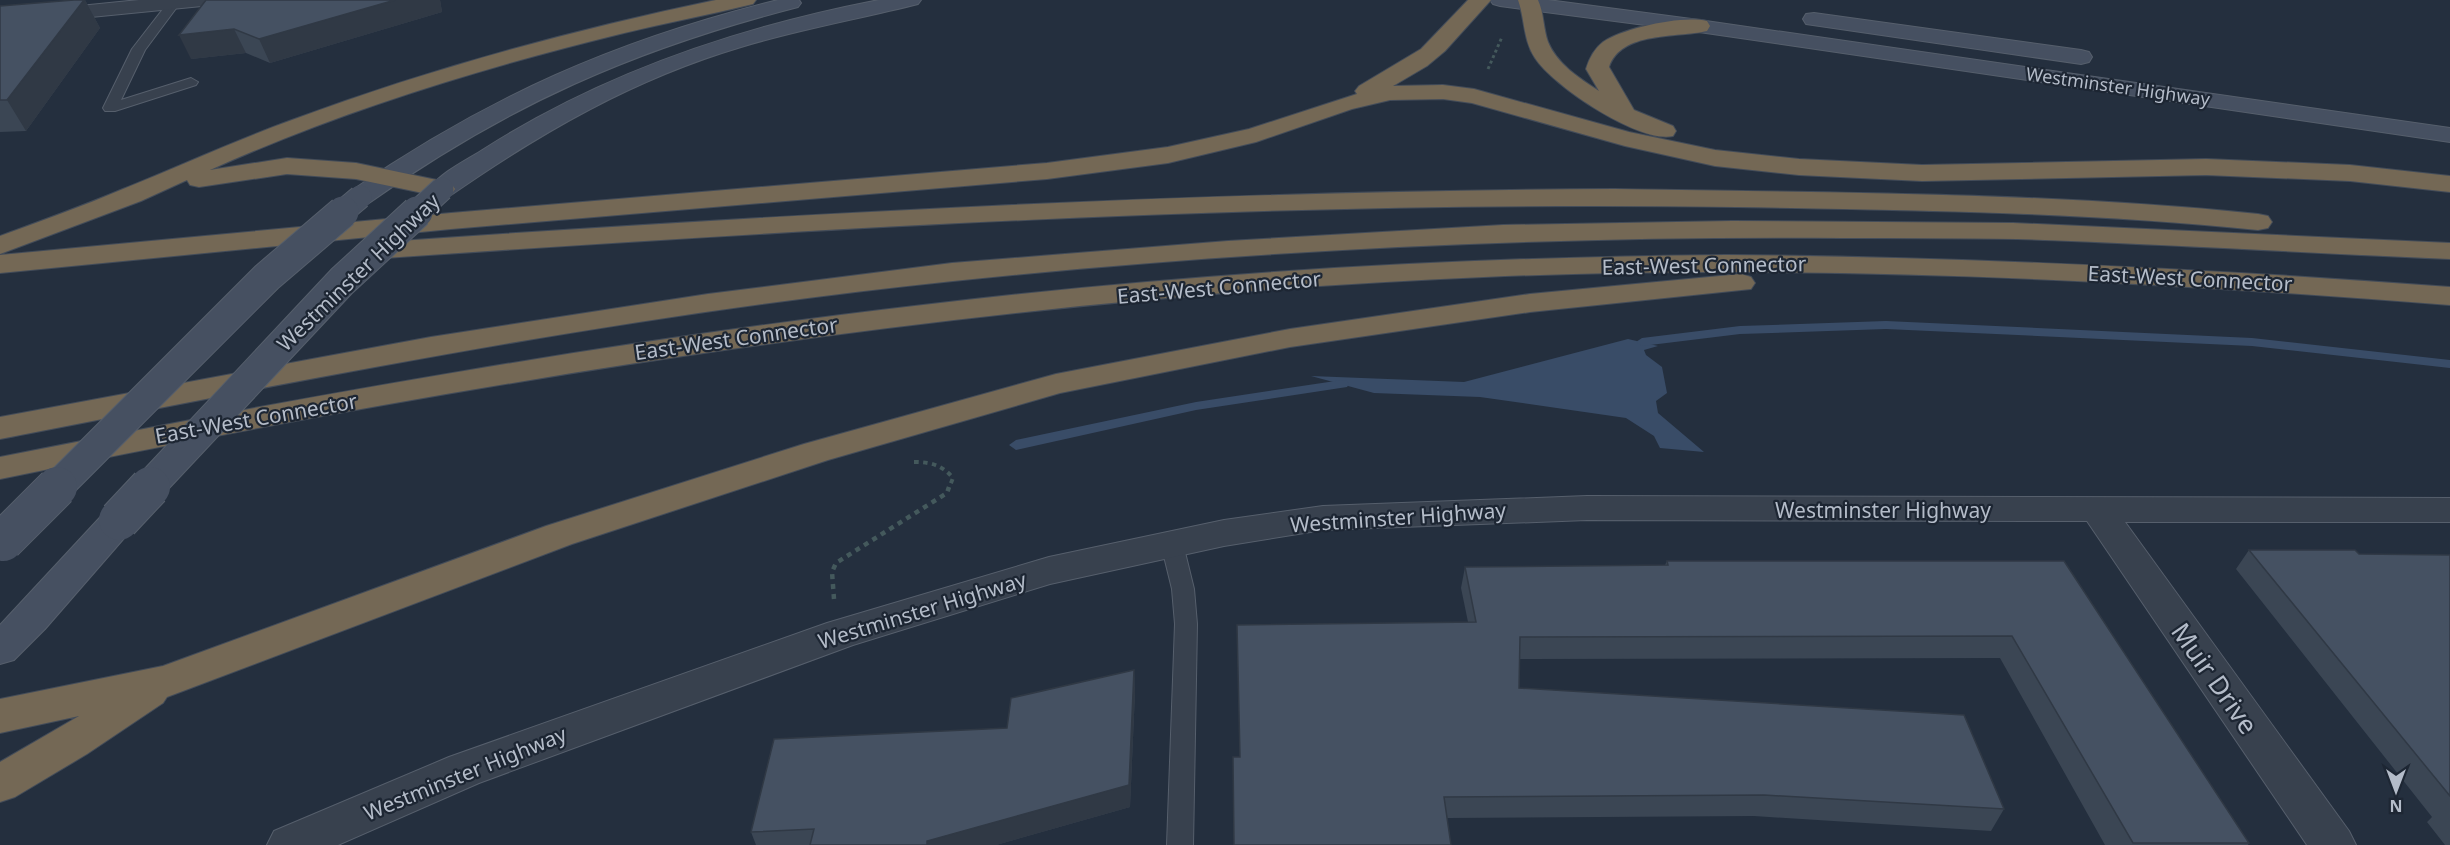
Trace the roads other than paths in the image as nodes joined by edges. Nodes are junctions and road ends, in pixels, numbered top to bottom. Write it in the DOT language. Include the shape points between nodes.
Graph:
graph roads {
  1 [pos="201,0"];
  2 [pos="746,0"];
  3 [pos="805,0"];
  4 [pos="911,0"];
  5 [pos="1481,0"];
  6 [pos="1500,0"];
  7 [pos="1529,2"];
  8 [pos="174,3"];
  9 [pos="1790,16"];
  10 [pos="0,20"];
  11 [pos="1699,26"];
  12 [pos="2104,61"];
  13 [pos="191,82"];
  14 [pos="2277,88"];
  15 [pos="1344,104"];
  16 [pos="2450,115"];
  17 [pos="1625,116"];
  18 [pos="2450,135"];
  19 [pos="1798,167"];
  20 [pos="387,178"];
  21 [pos="2450,184"];
  22 [pos="442,189"];
  23 [pos="133,194"];
  24 [pos="2450,245"];
  25 [pos="0,246"];
  26 [pos="2450,251"];
  27 [pos="0,264"];
  28 [pos="1925,265"];
  29 [pos="0,281"];
  30 [pos="2450,296"];
  31 [pos="0,428"];
  32 [pos="0,468"];
  33 [pos="2450,510"];
  34 [pos="2098,511"];
  35 [pos="1,543"];
  36 [pos="1172,544"];
  37 [pos="0,649"];
  38 [pos="166,681"];
  39 [pos="0,716"];
  40 [pos="0,784"];
  41 [pos="290,845"];
  42 [pos="1180,845"];
  43 [pos="2333,845"];
  1 -- 8 [label="street"];
  2 -- 23 [label="highway" via="593,34 479,65 239,148"];
  3 -- 20 [label="main road, Westminster Highway" via="671,36 595,65 520,98"];
  4 -- 22 [label="main road, Westminster Highway" via="772,30 651,71 562,112"];
  5 -- 15 [label="highway" via="1445,39 1405,70"];
  6 -- 7 [label="main road, Westminster Highway"];
  7 -- 11 [label="main road, Westminster Highway"];
  7 -- 17 [label="highway" via="1538,41 1551,62 1581,90"];
  8 -- 10 [label="street"];
  8 -- 13 [label="lane" via="139,49 110,108"];
  9 -- 12 [label="main road, Westminster Highway"];
  11 -- 17 [label="highway" via="1657,29 1621,42 1603,54 1597,69"];
  11 -- 18 [label="main road, Westminster Highway"];
  14 -- 16 [label="main road"];
  15 -- 19 [label="highway" via="1390,93 1474,96 1625,139 1715,158"];
  15 -- 27 [label="highway" via="1256,135 1168,155 1047,171 427,223"];
  17 -- 19 [label="highway" via="1716,149"];
  19 -- 21 [label="highway" via="1922,173 2206,167 2350,173"];
  20 -- 22 [label="highway"];
  20 -- 23 [label="highway" via="356,171 287,166"];
  20 -- 35 [label="main road, Westminster Highway, bridge" via="267,277"];
  22 -- 37 [label="main road, Westminster Highway, bridge" via="342,281"];
  23 -- 25 [label="highway"];
  24 -- 29 [label="highway" via="2187,214 2056,207 1701,197 1450,197 957,215 626,233"];
  26 -- 31 [label="highway, East-West Connector" via="2013,231 1732,229 1503,233 1228,249 952,272 708,303 431,346"];
  28 -- 30 [label="highway, East-West Connector" via="2238,279"];
  28 -- 32 [label="highway, East-West Connector" via="1485,268 1222,285 939,311 730,336 520,370 126,441"];
  28 -- 38 [label="highway" via="1518,305 1290,338 1056,384 816,452 560,535"];
  33 -- 34 [label="street, Westminster Highway"];
  34 -- 36 [label="street, Westminster Highway" via="1587,508 1446,512 1323,518"];
  34 -- 43 [label="street, Muir Drive"];
  36 -- 41 [label="street, Westminster Highway" via="1049,571 859,627 464,770"];
  36 -- 42 [label="lane" via="1183,589 1186,624"];
  38 -- 39 [label="highway"];
  38 -- 40 [label="highway"];
}
